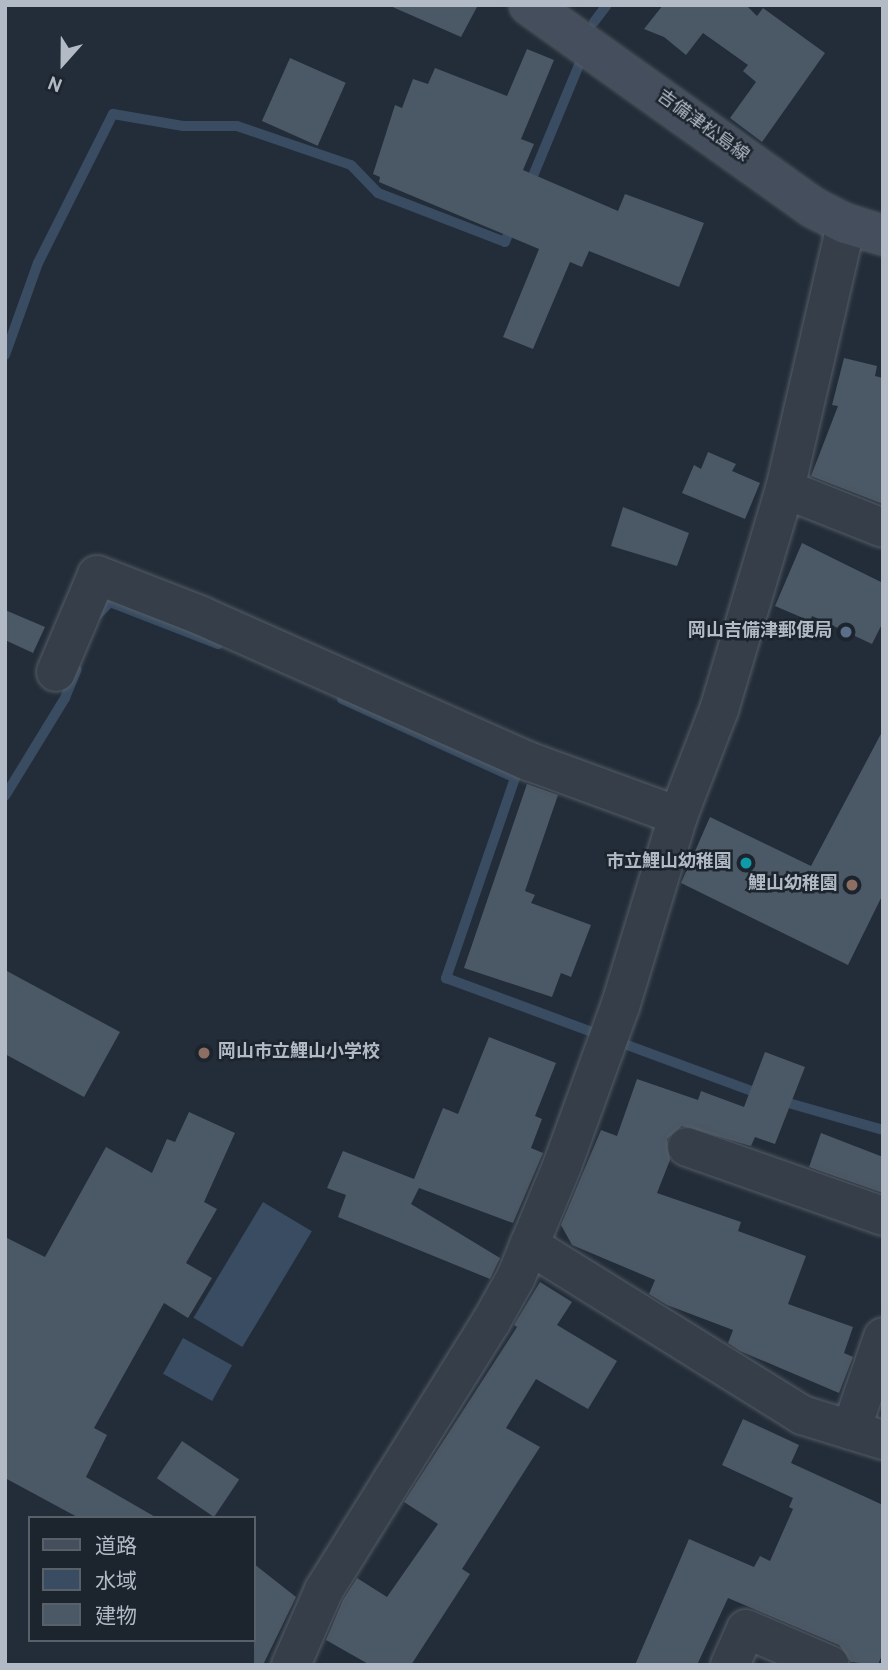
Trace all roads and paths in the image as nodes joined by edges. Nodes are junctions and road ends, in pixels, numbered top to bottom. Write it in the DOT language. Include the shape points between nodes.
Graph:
graph roads {
  1 [pos="529,5"];
  2 [pos="846,224"];
  3 [pos="883,235"];
  4 [pos="785,489"];
  5 [pos="883,528"];
  6 [pos="56,672"];
  7 [pos="678,816"];
  8 [pos="687,1147"];
  9 [pos="883,1216"];
  10 [pos="529,1245"];
  11 [pos="883,1337"];
  12 [pos="867,1435"];
  13 [pos="291,1665"];
  14 [pos="730,1665"];
  15 [pos="830,1665"];
  1 -- 2 [label="main road, 吉備津松島線" via="812,207"];
  2 -- 3 [label="main road, 吉備津松島線"];
  2 -- 4 [label="street"];
  4 -- 5 [label="street"];
  4 -- 7 [label="street" via="719,710"];
  6 -- 7 [label="street" via="97,575 202,616 528,761"];
  7 -- 10 [label="street" via="620,1007"];
  8 -- 9 [label="street"];
  10 -- 12 [label="street" via="802,1415"];
  10 -- 13 [label="street" via="491,1322 324,1590"];
  11 -- 12 [label="street"];
  14 -- 15 [label="street" via="746,1629"];
}
